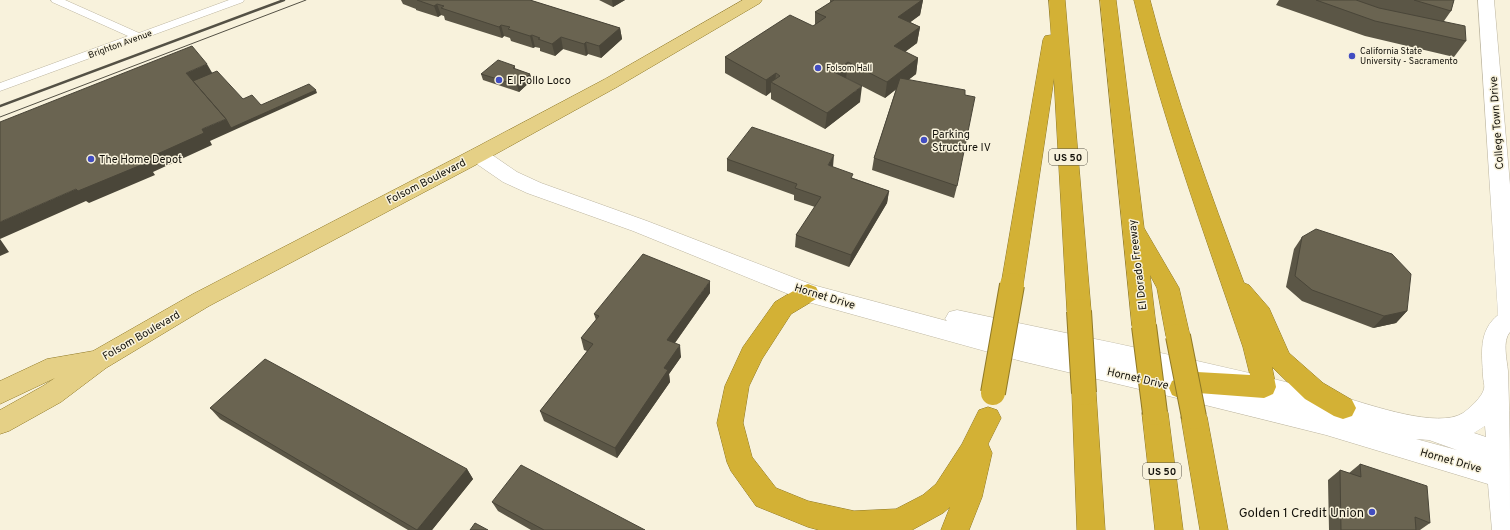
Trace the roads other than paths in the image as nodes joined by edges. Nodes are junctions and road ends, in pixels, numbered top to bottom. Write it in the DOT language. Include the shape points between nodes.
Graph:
graph roads {
  1 [pos="56,0"];
  2 [pos="239,0"];
  3 [pos="754,0"];
  4 [pos="1108,0"];
  5 [pos="1142,0"];
  6 [pos="1486,0"];
  7 [pos="1057,2"];
  8 [pos="139,37"];
  9 [pos="0,87"];
  10 [pos="478,155"];
  11 [pos="1132,226"];
  12 [pos="767,276"];
  13 [pos="1232,280"];
  14 [pos="808,293"];
  15 [pos="1510,319"];
  16 [pos="97,361"];
  17 [pos="1264,386"];
  18 [pos="1181,388"];
  19 [pos="1497,390"];
  20 [pos="0,393"];
  21 [pos="990,405"];
  22 [pos="1343,408"];
  23 [pos="0,423"];
  24 [pos="1429,430"];
  25 [pos="1505,466"];
  26 [pos="955,530"];
  27 [pos="1091,530"];
  28 [pos="1169,530"];
  29 [pos="1214,530"];
  30 [pos="1506,530"];
  1 -- 8 [label="street"];
  2 -- 8 [label="street, Brighton Avenue"];
  3 -- 10 [label="main road, Folsom Boulevard" via="659,56"];
  4 -- 11 [label="highway, El Dorado Freeway / US 50"];
  5 -- 13 [label="highway" via="1168,97"];
  6 -- 15 [label="street, College Town Drive"];
  7 -- 21 [label="highway, bridge" via="1012,285"];
  7 -- 27 [label="highway, US 50, bridge"];
  8 -- 9 [label="street, Brighton Avenue"];
  10 -- 12 [label="street, Hornet Drive" via="510,177 553,196 640,226"];
  10 -- 16 [label="main road, Folsom Boulevard" via="201,300"];
  11 -- 28 [label="highway, El Dorado Freeway / US 50, bridge"];
  11 -- 29 [label="highway, bridge" via="1168,288"];
  12 -- 14 [label="street, Hornet Drive"];
  12 -- 17 [label="street, Hornet Drive"];
  13 -- 17 [label="highway" via="1255,347"];
  13 -- 22 [label="highway" via="1261,315 1280,359 1314,391"];
  14 -- 18 [label="street, Hornet Drive" via="1021,350"];
  14 -- 21 [label="highway" via="779,313 752,354 737,386 730,423 740,462 766,497 808,514 854,525 899,522 933,504 946,493 971,452"];
  15 -- 19 [label="street, College Town Drive" via="1495,333"];
  16 -- 20 [label="main road, Folsom Boulevard" via="47,369"];
  16 -- 23 [label="main road, Folsom Boulevard" via="52,394"];
  17 -- 18 [label="highway" via="1197,382"];
  17 -- 22 [label="street, Hornet Drive"];
  18 -- 25 [label="street, Hornet Drive"];
  19 -- 24 [label="street" via="1484,412 1470,423 1459,428"];
  19 -- 25 [label="street, College Town Drive"];
  21 -- 26 [label="highway" via="968,497"];
  22 -- 24 [label="street, Hornet Drive"];
  24 -- 25 [label="street, Hornet Drive"];
  25 -- 30 [label="street, College Town Drive"];
}
